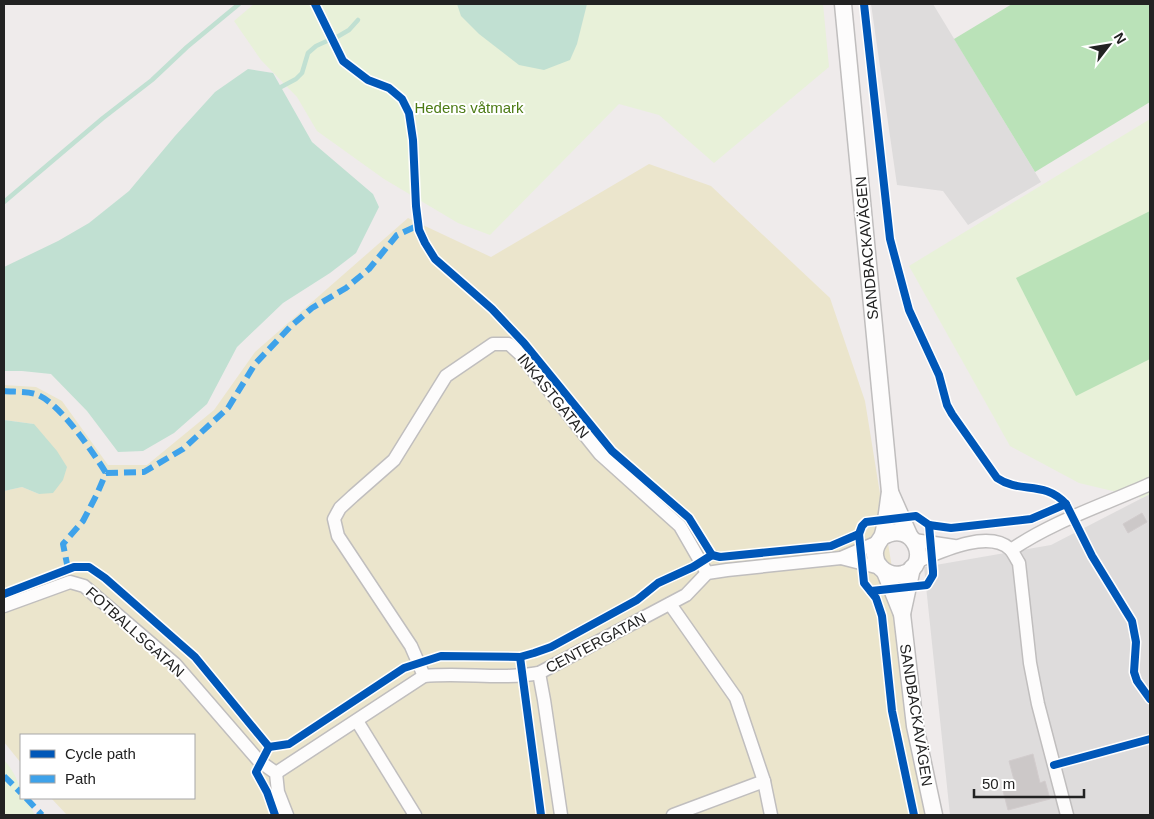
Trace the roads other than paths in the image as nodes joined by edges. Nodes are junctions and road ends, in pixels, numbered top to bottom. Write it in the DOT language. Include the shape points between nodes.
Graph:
graph roads {
  1 [pos="843,4"];
  2 [pos="1150,484"];
  3 [pos="890,492"];
  4 [pos="912,538"];
  5 [pos="880,539"];
  6 [pos="954,546"];
  7 [pos="1011,550"];
  8 [pos="841,558"];
  9 [pos="914,565"];
  10 [pos="883,570"];
  11 [pos="707,574"];
  12 [pos="670,604"];
  13 [pos="4,606"];
  14 [pos="902,614"];
  15 [pos="539,673"];
  16 [pos="424,676"];
  17 [pos="357,721"];
  18 [pos="276,773"];
  19 [pos="764,781"];
  20 [pos="287,815"];
  21 [pos="415,815"];
  22 [pos="561,815"];
  23 [pos="673,815"];
  24 [pos="771,815"];
  25 [pos="934,815"];
  26 [pos="1067,815"];
  1 -- 3 [label="street, SANDBACKAVÄGEN"];
  2 -- 7 [label="street" via="1048,528"];
  3 -- 4 [label="street, SANDBACKAVÄGEN"];
  3 -- 5 [label="street, SANDBACKAVÄGEN"];
  4 -- 5 [label="street" via="894,531"];
  4 -- 6 [label="street"];
  4 -- 9 [label="street" via="918,547"];
  5 -- 8 [label="street"];
  5 -- 10 [label="street" via="875,555"];
  6 -- 7 [label="street" via="994,541"];
  6 -- 9 [label="street"];
  7 -- 26 [label="street" via="1019,563 1038,704"];
  8 -- 10 [label="street"];
  8 -- 11 [label="street"];
  9 -- 10 [label="street" via="899,575"];
  9 -- 14 [label="street, SANDBACKAVÄGEN"];
  10 -- 14 [label="street, SANDBACKAVÄGEN"];
  11 -- 12 [label="street, CENTERGATAN" via="686,595"];
  11 -- 16 [label="street, INKASTGATAN" via="680,526 600,454 520,354 509,344 493,344 446,376 394,460 340,508 334,520 338,536 411,646"];
  12 -- 15 [label="street, CENTERGATAN"];
  12 -- 19 [label="street" via="736,698"];
  13 -- 18 [label="street, FOTBALLSGATAN" via="70,582 84,586 176,664 259,761"];
  14 -- 25 [label="street, SANDBACKAVÄGEN" via="915,726"];
  15 -- 16 [label="street, CENTERGATAN" via="518,677"];
  15 -- 22 [label="street"];
  16 -- 17 [label="street, CENTERGATAN"];
  17 -- 18 [label="street, CENTERGATAN"];
  17 -- 21 [label="street"];
  18 -- 20 [label="street" via="278,792"];
  19 -- 23 [label="street"];
  19 -- 24 [label="street"];
}
